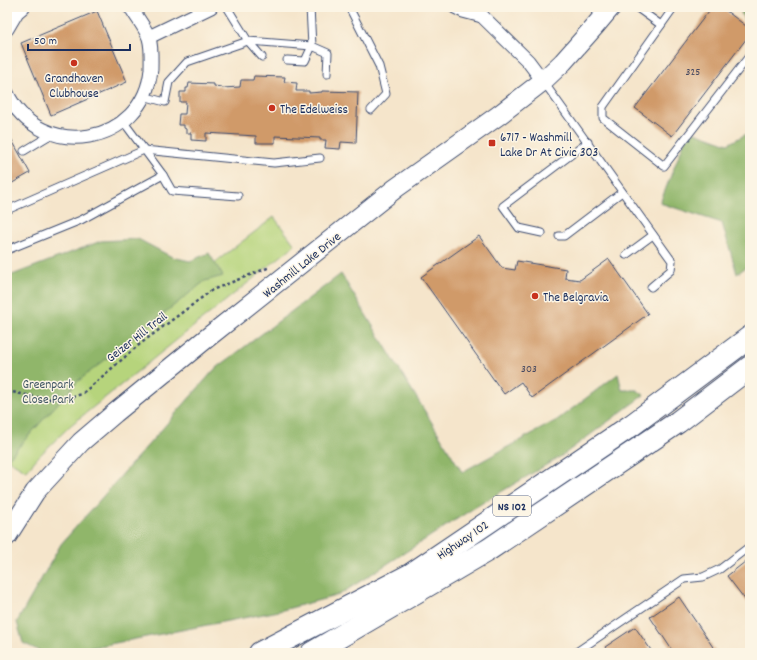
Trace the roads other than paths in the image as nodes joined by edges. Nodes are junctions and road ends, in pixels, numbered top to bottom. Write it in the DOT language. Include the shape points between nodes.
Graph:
graph roads {
  1 [pos="129,7"];
  2 [pos="211,7"];
  3 [pos="227,7"];
  4 [pos="310,7"];
  5 [pos="349,7"];
  6 [pos="456,7"];
  7 [pos="610,7"];
  8 [pos="636,7"];
  9 [pos="674,7"];
  10 [pos="18,9"];
  11 [pos="479,11"];
  12 [pos="661,25"];
  13 [pos="7,29"];
  14 [pos="148,37"];
  15 [pos="248,41"];
  16 [pos="312,46"];
  17 [pos="750,55"];
  18 [pos="262,57"];
  19 [pos="287,60"];
  20 [pos="327,74"];
  21 [pos="543,80"];
  22 [pos="7,93"];
  23 [pos="143,96"];
  24 [pos="371,110"];
  25 [pos="123,121"];
  26 [pos="52,134"];
  27 [pos="588,142"];
  28 [pos="144,150"];
  29 [pos="24,151"];
  30 [pos="320,158"];
  31 [pos="163,175"];
  32 [pos="622,192"];
  33 [pos="238,196"];
  34 [pos="7,210"];
  35 [pos="542,233"];
  36 [pos="653,235"];
  37 [pos="559,236"];
  38 [pos="7,250"];
  39 [pos="626,255"];
  40 [pos="651,288"];
  41 [pos="750,337"];
  42 [pos="750,367"];
  43 [pos="7,536"];
  44 [pos="750,546"];
  45 [pos="260,653"];
  46 [pos="312,653"];
  47 [pos="575,653"];
  1 -- 14 [label="street"];
  2 -- 14 [label="street"];
  3 -- 15 [label="lane"];
  4 -- 16 [label="lane"];
  5 -- 24 [label="lane" via="379,66 386,94"];
  6 -- 11 [label="street" via="463,11"];
  7 -- 21 [label="street, Washmill Lake Drive" via="563,62"];
  8 -- 12 [label="lane"];
  9 -- 12 [label="lane"];
  10 -- 13 [label="street"];
  11 -- 21 [label="street"];
  12 -- 17 [label="lane" via="603,107 603,118 664,166"];
  14 -- 23 [label="street" via="152,55 150,80"];
  15 -- 16 [label="lane"];
  15 -- 18 [label="lane"];
  15 -- 23 [label="lane" via="187,62 169,82 165,102"];
  16 -- 19 [label="lane" via="305,61"];
  16 -- 20 [label="lane" via="328,53"];
  21 -- 27 [label="lane"];
  21 -- 43 [label="street, Washmill Lake Drive" via="499,115 396,188 114,413 54,470 35,492"];
  22 -- 26 [label="street" via="13,105 30,123"];
  23 -- 25 [label="street" via="140,103"];
  25 -- 26 [label="street" via="101,133 77,138"];
  25 -- 28 [label="lane"];
  26 -- 29 [label="lane"];
  27 -- 32 [label="lane"];
  27 -- 35 [label="lane" via="503,206 519,228"];
  28 -- 30 [label="lane" via="274,163"];
  28 -- 31 [label="lane"];
  28 -- 34 [label="lane"];
  31 -- 33 [label="lane" via="172,191"];
  31 -- 38 [label="lane" via="81,220"];
  32 -- 36 [label="lane"];
  32 -- 37 [label="lane" via="564,236"];
  36 -- 39 [label="lane"];
  36 -- 40 [label="lane" via="672,261 671,270"];
  41 -- 45 [label="highway, Highway 102 / NS 102" via="632,425 410,575"];
  42 -- 46 [label="highway, Highway 102 / NS 102" via="678,422 488,550"];
  44 -- 47 [label="lane" via="720,569 703,576 684,579"];
}
